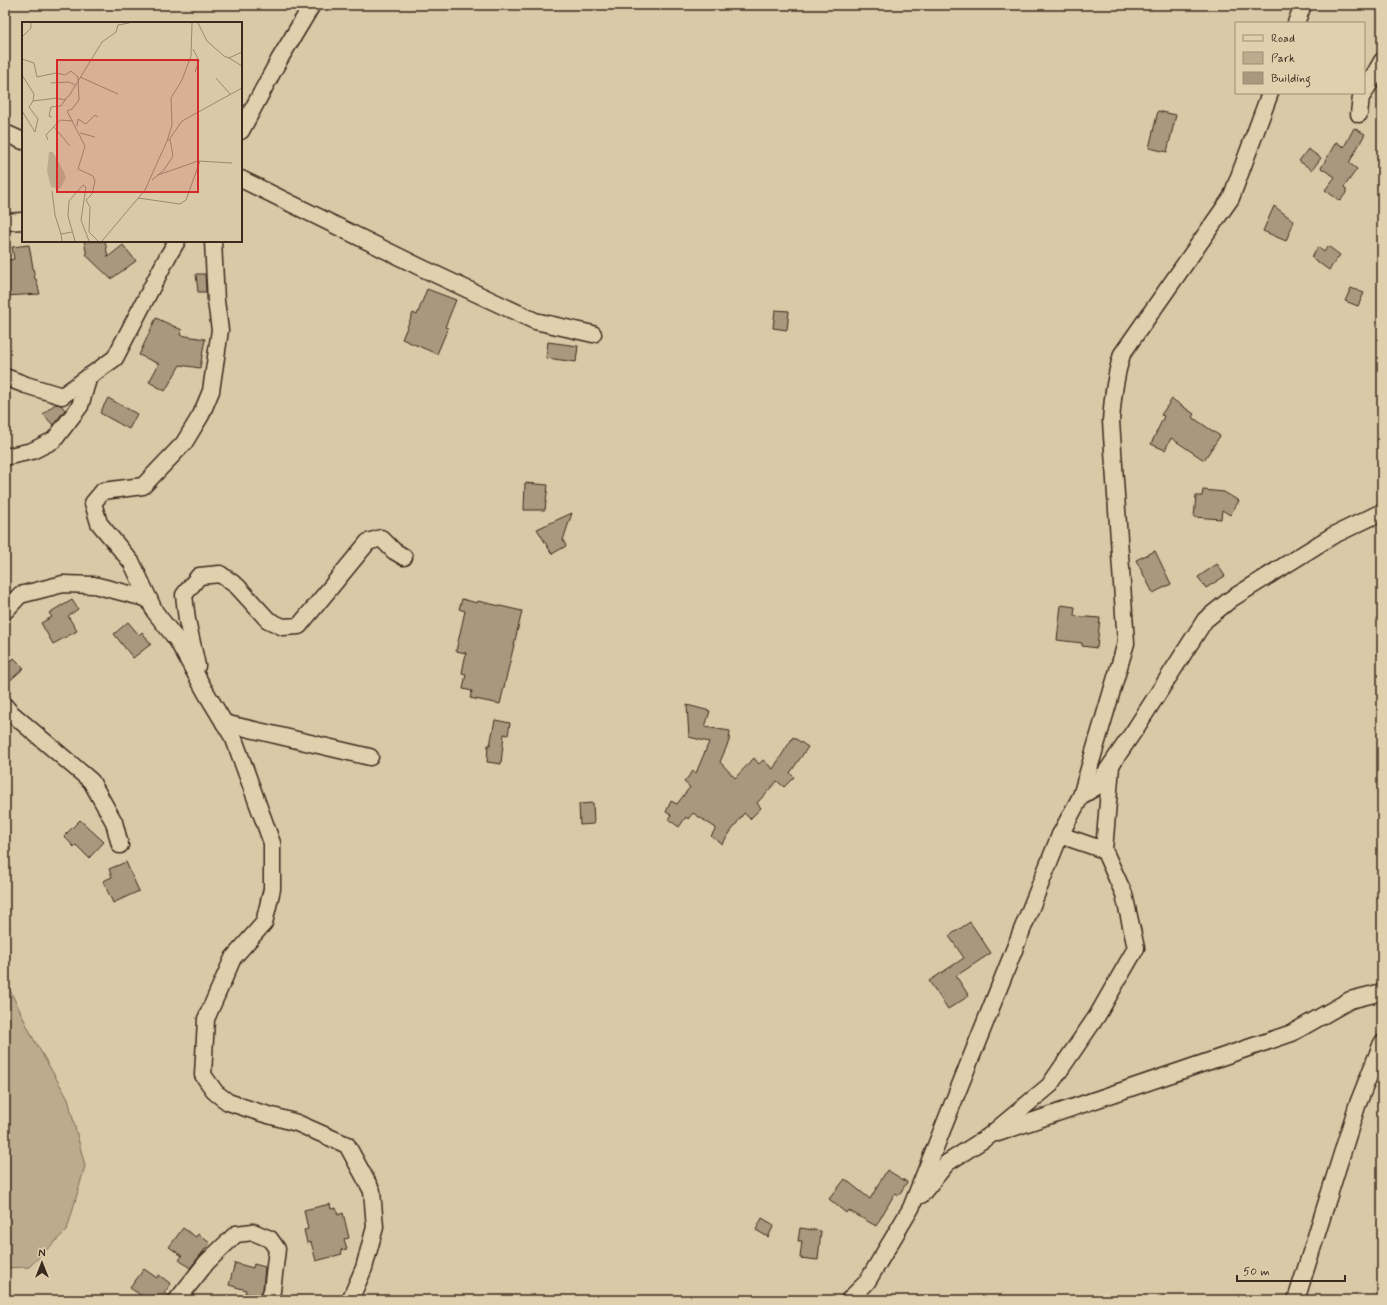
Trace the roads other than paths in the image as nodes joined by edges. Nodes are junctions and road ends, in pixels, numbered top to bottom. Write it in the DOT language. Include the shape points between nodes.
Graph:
graph roads {
  1 [pos="312,5"];
  2 [pos="1303,5"];
  3 [pos="1296,22"];
  4 [pos="1382,62"];
  5 [pos="1365,91"];
  6 [pos="1270,94"];
  7 [pos="1363,94"];
  8 [pos="1359,114"];
  9 [pos="242,129"];
  10 [pos="5,133"];
  11 [pos="22,141"];
  12 [pos="242,179"];
  13 [pos="5,222"];
  14 [pos="22,222"];
  15 [pos="174,242"];
  16 [pos="213,242"];
  17 [pos="593,334"];
  18 [pos="89,376"];
  19 [pos="5,377"];
  20 [pos="5,457"];
  21 [pos="1382,512"];
  22 [pos="404,557"];
  23 [pos="149,599"];
  24 [pos="5,611"];
  25 [pos="200,682"];
  26 [pos="5,706"];
  27 [pos="224,723"];
  28 [pos="370,757"];
  29 [pos="1111,766"];
  30 [pos="1081,796"];
  31 [pos="1060,835"];
  32 [pos="120,845"];
  33 [pos="1104,850"];
  34 [pos="1382,992"];
  35 [pos="1382,1043"];
  36 [pos="988,1136"];
  37 [pos="911,1208"];
  38 [pos="177,1300"];
  39 [pos="269,1300"];
  40 [pos="350,1300"];
  41 [pos="849,1300"];
  42 [pos="1296,1300"];
  1 -- 9 [label="street"];
  2 -- 3 [label="street"];
  4 -- 5 [label="street"];
  6 -- 30 [label="street" via="1231,198 1122,354 1116,375 1111,421 1126,643"];
  7 -- 8 [label="street"];
  10 -- 11 [label="street"];
  12 -- 17 [label="street" via="535,321"];
  13 -- 14 [label="street"];
  15 -- 18 [label="street" via="115,358"];
  16 -- 23 [label="street" via="220,330 210,391 201,415 184,443 143,486 103,491 93,503 99,523 132,563"];
  18 -- 19 [label="street" via="62,396"];
  18 -- 20 [label="street" via="80,406 54,440 32,451"];
  21 -- 29 [label="street" via="1332,536 1231,599 1205,620"];
  22 -- 25 [label="street" via="381,538 368,542 299,626 283,627 268,620 238,586 220,574 199,576 184,595"];
  23 -- 24 [label="street" via="94,585 63,584 20,595"];
  23 -- 25 [label="street" via="155,612 177,640"];
  25 -- 27 [label="street"];
  26 -- 32 [label="street" via="92,781 114,822"];
  27 -- 28 [label="street"];
  27 -- 40 [label="street" via="234,739 272,843 272,889 264,923 233,958 206,1019 203,1075 216,1093 228,1102 297,1123 347,1145 372,1192 375,1227 364,1268"];
  29 -- 30 [label="street" via="1096,787"];
  29 -- 33 [label="street"];
  30 -- 31 [label="street"];
  31 -- 33 [label="street"];
  31 -- 37 [label="street"];
  33 -- 36 [label="street" via="1124,894 1136,948 1097,1016 1049,1086"];
  34 -- 36 [label="street" via="1350,1000 1292,1033"];
  35 -- 42 [label="street" via="1357,1106"];
  36 -- 37 [label="street" via="947,1163"];
  37 -- 41 [label="street" via="867,1282"];
  38 -- 39 [label="street" via="207,1262 236,1234 252,1232 270,1238 277,1249"];
}
